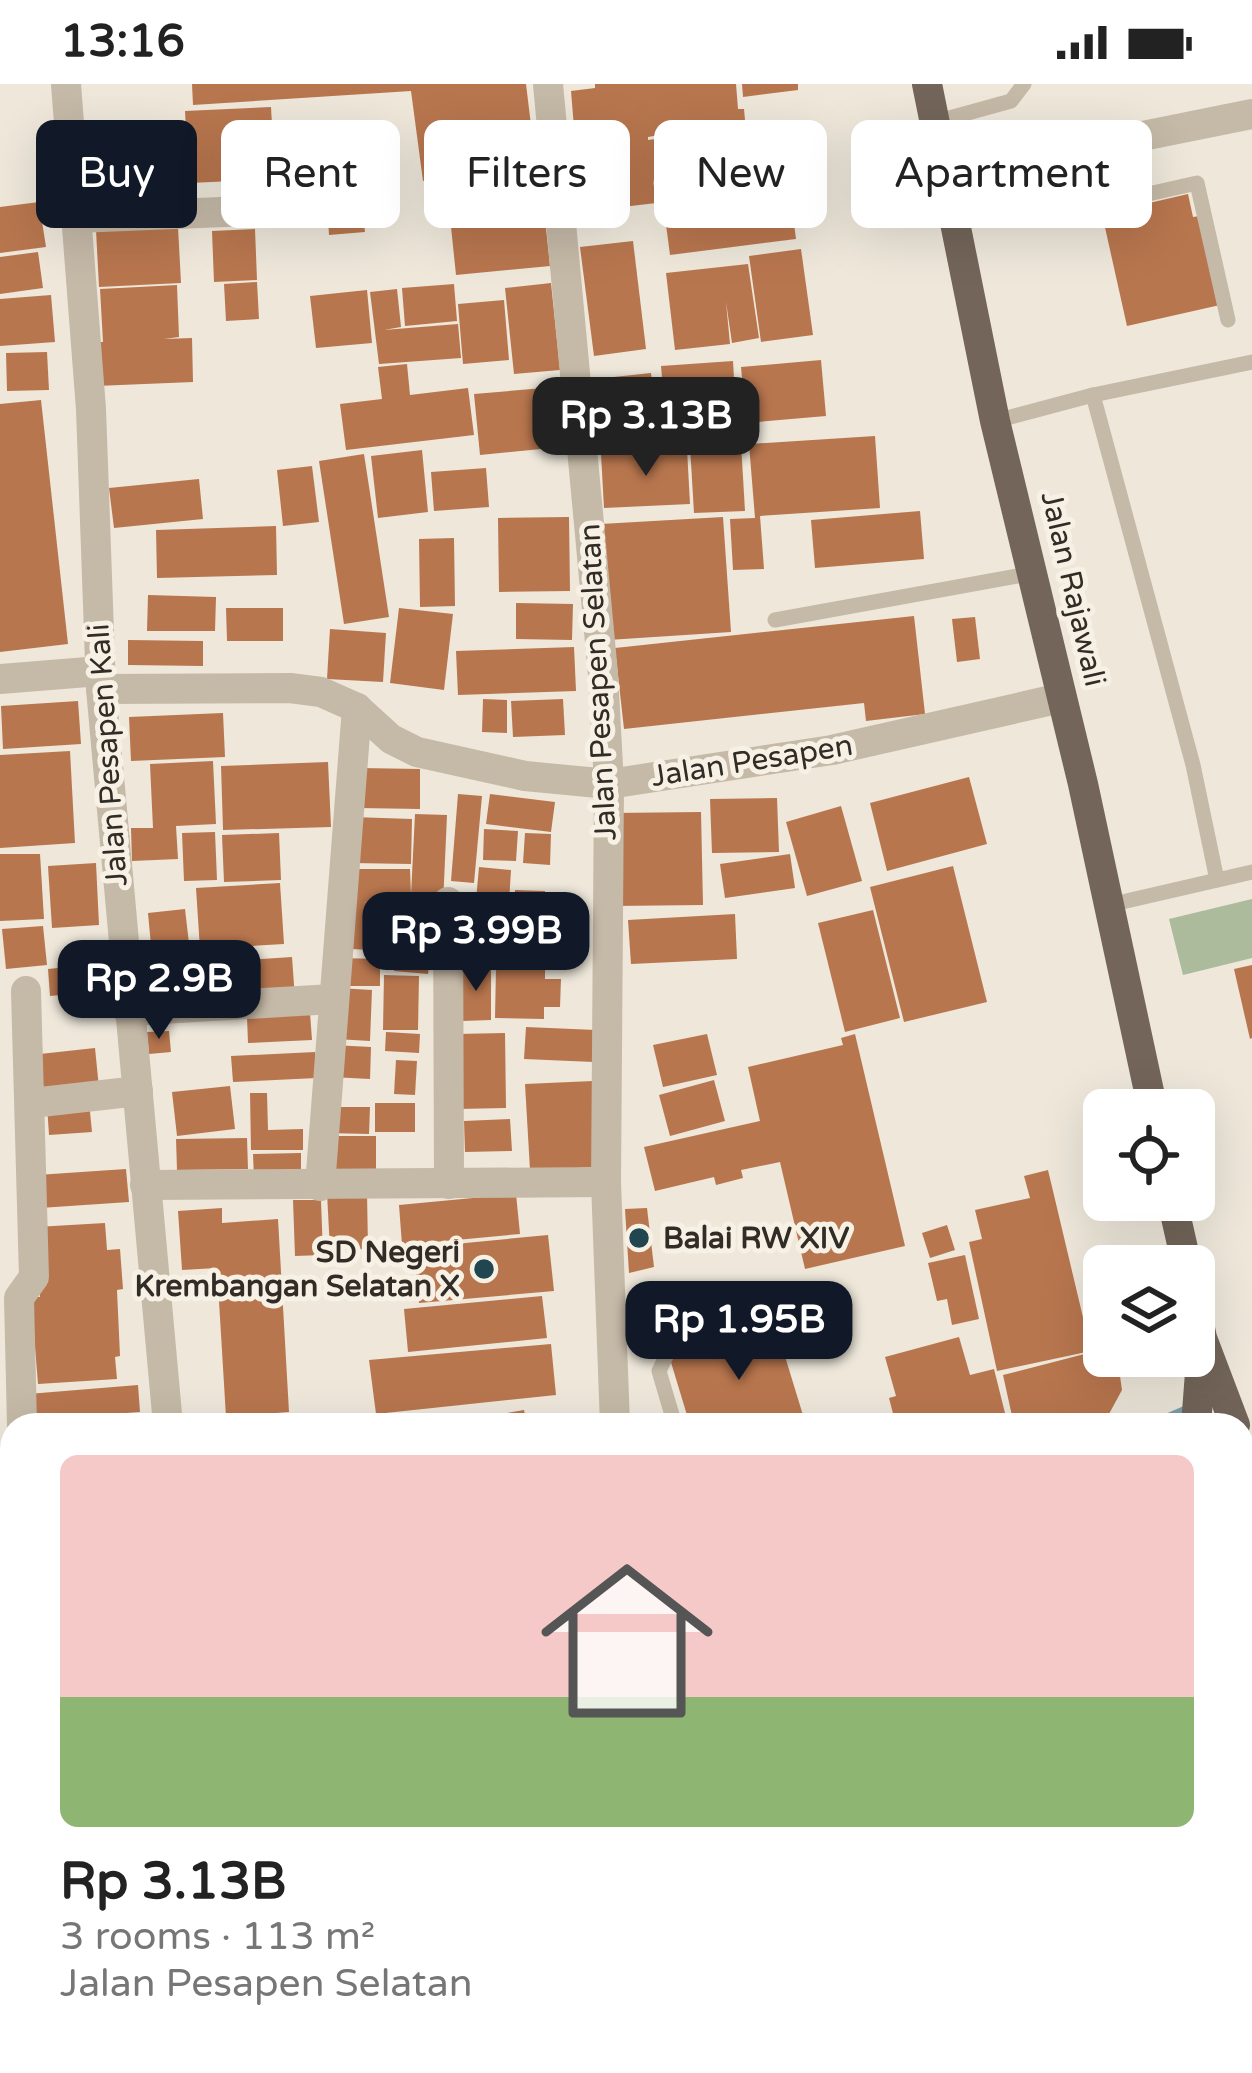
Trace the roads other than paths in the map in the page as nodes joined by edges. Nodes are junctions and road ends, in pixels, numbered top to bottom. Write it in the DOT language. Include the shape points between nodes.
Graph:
graph roads {
  1 [pos="66,84"];
  2 [pos="548,84"];
  3 [pos="927,84"];
  4 [pos="1024,84"];
  5 [pos="1252,114"];
  6 [pos="69,120"];
  7 [pos="935,120"];
  8 [pos="942,120"];
  9 [pos="1152,134"];
  10 [pos="1152,193"];
  11 [pos="77,228"];
  12 [pos="955,228"];
  13 [pos="1228,320"];
  14 [pos="1252,362"];
  15 [pos="1093,395"];
  16 [pos="995,421"];
  17 [pos="1034,573"];
  18 [pos="775,620"];
  19 [pos="0,679"];
  20 [pos="101,680"];
  21 [pos="1061,698"];
  22 [pos="357,708"];
  23 [pos="608,784"];
  24 [pos="1252,872"];
  25 [pos="1216,880"];
  26 [pos="448,902"];
  27 [pos="1108,905"];
  28 [pos="26,991"];
  29 [pos="333,999"];
  30 [pos="128,1012"];
  31 [pos="1148,1089"];
  32 [pos="138,1090"];
  33 [pos="32,1103"];
  34 [pos="606,1182"];
  35 [pos="449,1184"];
  36 [pos="146,1185"];
  37 [pos="320,1186"];
  38 [pos="10,1299"];
  39 [pos="770,1313"];
  40 [pos="1215,1372"];
  41 [pos="1199,1377"];
  42 [pos="21,1413"];
  43 [pos="167,1413"];
  44 [pos="615,1413"];
  45 [pos="671,1413"];
  46 [pos="1197,1413"];
  47 [pos="1230,1413"];
  1 -- 6 [label="street, Jalan Pesapen Kali"];
  2 -- 23 [label="street, Jalan Pesapen Selatan"];
  3 -- 7 [label="main road, Jalan Rajawali"];
  4 -- 8 [label="lane" via="1011,101"];
  5 -- 9 [label="street"];
  10 -- 13 [label="lane" via="1197,183"];
  11 -- 20 [label="street, Jalan Pesapen Kali"];
  12 -- 16 [label="main road, Jalan Rajawali"];
  14 -- 15 [label="lane"];
  15 -- 16 [label="lane"];
  15 -- 25 [label="lane"];
  16 -- 17 [label="main road, Jalan Rajawali"];
  17 -- 18 [label="lane"];
  17 -- 21 [label="main road, Jalan Rajawali"];
  19 -- 20 [label="street, Jalan Pesapen"];
  20 -- 22 [label="street, Jalan Pesapen" via="290,688"];
  20 -- 30 [label="street, Jalan Pesapen Kali"];
  21 -- 23 [label="street, Jalan Pesapen" via="832,750"];
  21 -- 27 [label="main road, Jalan Rajawali"];
  22 -- 23 [label="street, Jalan Pesapen" via="417,752"];
  22 -- 29 [label="street"];
  23 -- 34 [label="street, Jalan Pesapen Selatan"];
  24 -- 25 [label="lane"];
  25 -- 27 [label="lane"];
  26 -- 35 [label="street"];
  27 -- 31 [label="main road, Jalan Rajawali"];
  28 -- 33 [label="street"];
  29 -- 30 [label="street"];
  29 -- 37 [label="street"];
  30 -- 32 [label="street, Jalan Pesapen Kali"];
  32 -- 33 [label="street"];
  32 -- 36 [label="street, Jalan Pesapen Kali"];
  33 -- 38 [label="street" via="34,1276"];
  34 -- 35 [label="street"];
  34 -- 44 [label="street, Jalan Pesapen Selatan"];
  35 -- 37 [label="street"];
  36 -- 37 [label="street"];
  36 -- 43 [label="street, Jalan Pesapen Kali"];
  38 -- 42 [label="street"];
  39 -- 45 [label="lane" via="670,1348 658,1371"];
  40 -- 47 [label="main road"];
  41 -- 46 [label="main road"];
}
